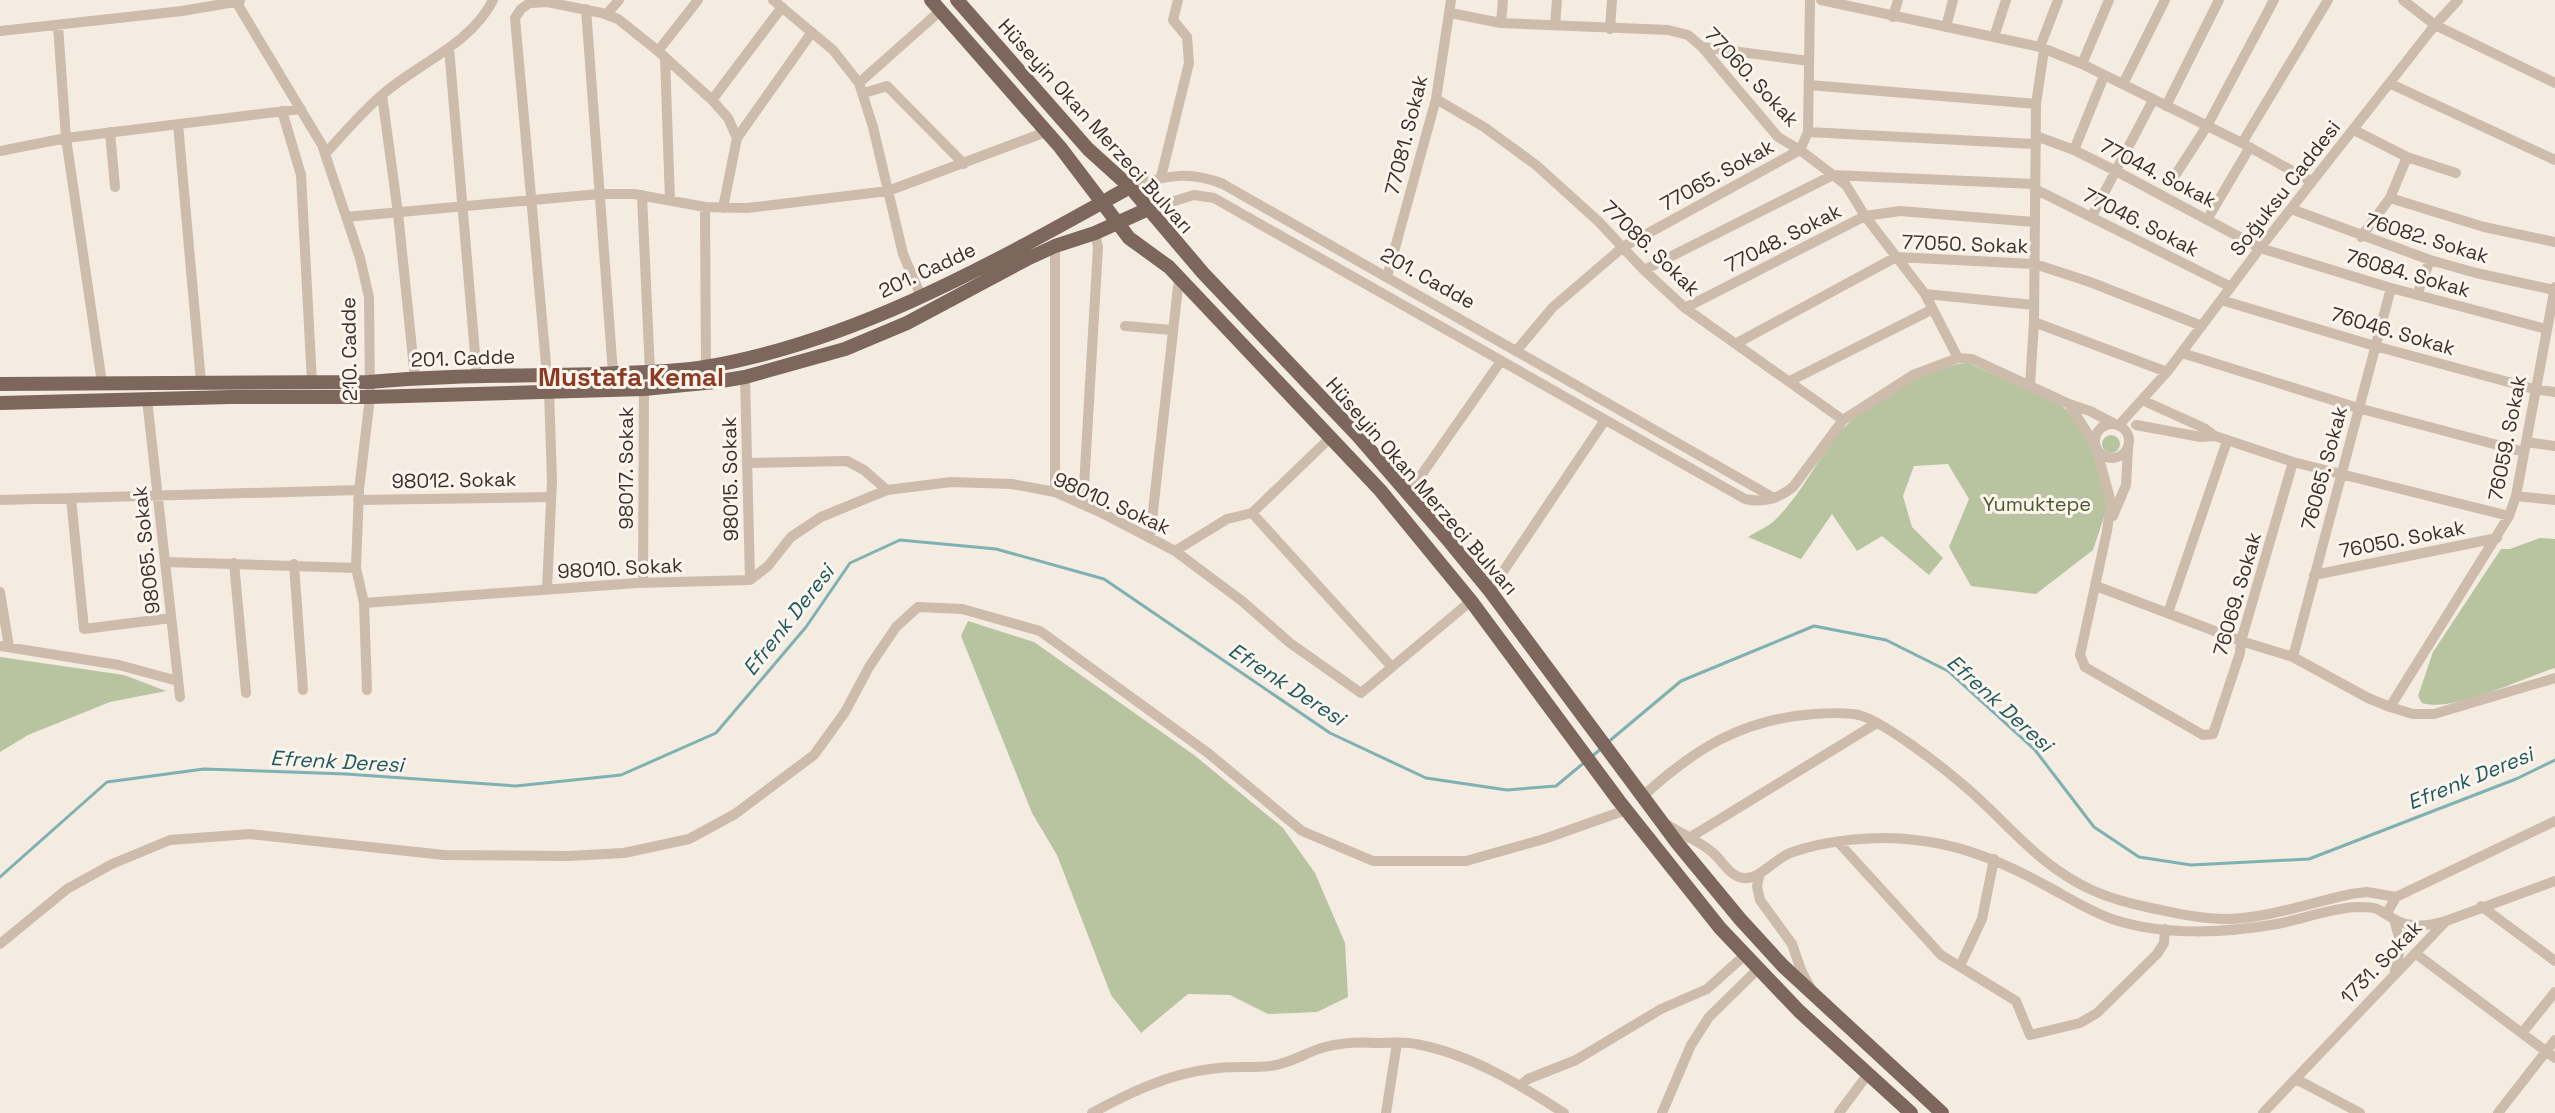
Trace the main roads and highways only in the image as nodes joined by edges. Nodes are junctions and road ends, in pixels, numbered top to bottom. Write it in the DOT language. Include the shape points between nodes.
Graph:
graph roads {
  1 [pos="957,0"];
  2 [pos="935,5"];
  3 [pos="1130,187"];
  4 [pos="1102,202"];
  5 [pos="1148,209"];
  6 [pos="1118,223"];
  7 [pos="0,384"];
  8 [pos="0,403"];
  9 [pos="1911,1113"];
  10 [pos="1942,1113"];
  1 -- 3 [label="main road, Hüseyin Okan Merzeci Bulvarı" via="1088,149"];
  2 -- 4 [label="main road, Hüseyin Okan Merzeci Bulvarı"];
  3 -- 4 [label="main road, 201. Cadde"];
  3 -- 5 [label="main road, Hüseyin Okan Merzeci Bulvarı"];
  4 -- 6 [label="main road, Hüseyin Okan Merzeci Bulvarı"];
  4 -- 7 [label="main road, 201. Cadde" via="959,278 837,332 706,366 650,373 369,382"];
  5 -- 6 [label="main road, 201. Cadde"];
  5 -- 10 [label="main road, Hüseyin Okan Merzeci Bulvarı" via="1203,273 1358,436 1490,591 1661,821 1740,919 1783,966"];
  6 -- 8 [label="main road, 201. Cadde" via="1027,258 907,323 845,349 745,377 644,389"];
  6 -- 9 [label="main road, Hüseyin Okan Merzeci Bulvarı" via="1129,238 1169,267 1380,490 1471,601 1623,805 1744,955"];
}
